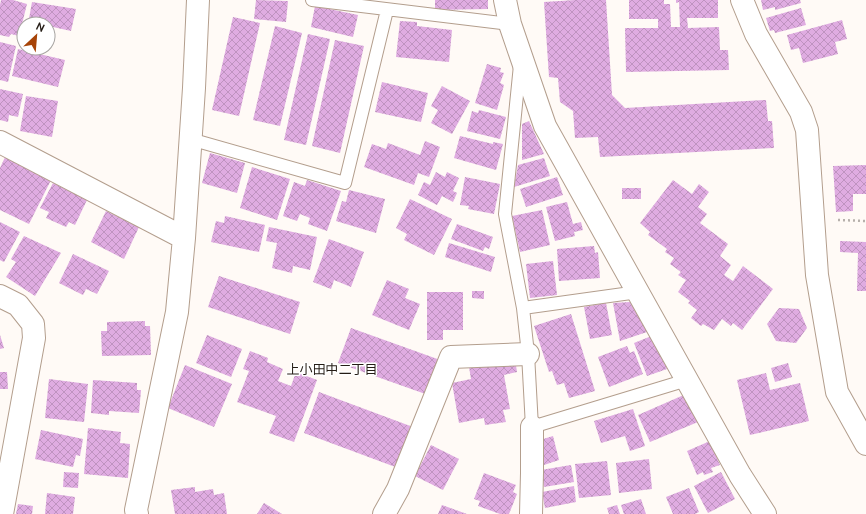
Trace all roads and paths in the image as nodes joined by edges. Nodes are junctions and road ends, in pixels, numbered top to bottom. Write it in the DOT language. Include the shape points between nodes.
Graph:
graph roads {
  1 [pos="198,0"];
  2 [pos="312,0"];
  3 [pos="505,0"];
  4 [pos="742,0"];
  5 [pos="387,10"];
  6 [pos="510,24"];
  7 [pos="520,56"];
  8 [pos="190,139"];
  9 [pos="0,142"];
  10 [pos="184,238"];
  11 [pos="638,292"];
  12 [pos="0,296"];
  13 [pos="522,308"];
  14 [pos="528,354"];
  15 [pos="687,380"];
  16 [pos="532,427"];
  17 [pos="866,444"];
  18 [pos="2,514"];
  19 [pos="137,514"];
  20 [pos="384,514"];
  21 [pos="531,514"];
  22 [pos="765,514"];
  1 -- 8 [label="street"];
  2 -- 5 [label="lane"];
  3 -- 6 [label="street"];
  4 -- 17 [label="street" via="756,34 801,112 807,130 817,275 838,392"];
  5 -- 6 [label="lane"];
  5 -- 8 [label="lane" via="345,182"];
  6 -- 7 [label="street"];
  7 -- 11 [label="street" via="545,126"];
  7 -- 13 [label="lane" via="505,214"];
  8 -- 10 [label="street"];
  9 -- 10 [label="street"];
  10 -- 19 [label="street" via="176,312"];
  11 -- 13 [label="lane"];
  11 -- 15 [label="street"];
  12 -- 18 [label="street" via="18,305 33,324 34,338"];
  13 -- 14 [label="lane"];
  14 -- 16 [label="lane"];
  14 -- 20 [label="street" via="451,357 398,489"];
  15 -- 16 [label="lane"];
  15 -- 22 [label="street" via="740,476"];
  16 -- 21 [label="street"];
}
